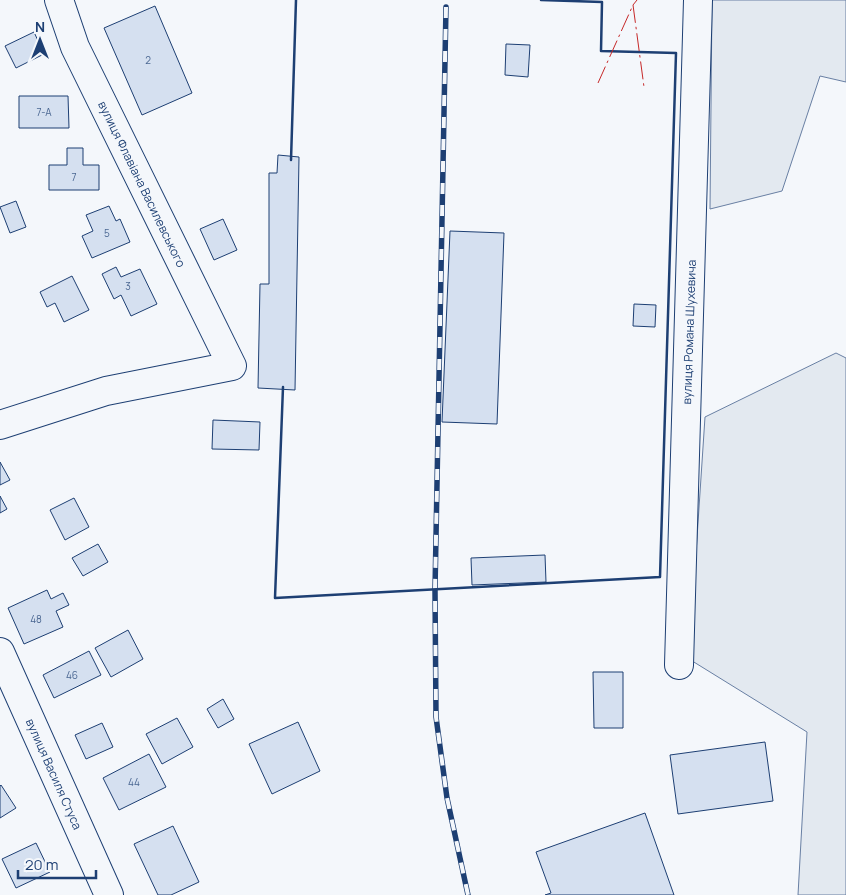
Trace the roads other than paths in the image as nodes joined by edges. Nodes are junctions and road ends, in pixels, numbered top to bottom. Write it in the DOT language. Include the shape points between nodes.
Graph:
graph roads {
  1 [pos="59,0"];
  2 [pos="698,0"];
  3 [pos="0,425"];
  4 [pos="0,652"];
  5 [pos="679,665"];
  6 [pos="109,895"];
  1 -- 3 [label="street, вулиця Флавіана Василевського" via="75,46 232,366 106,391"];
  2 -- 5 [label="street, вулиця Романа Шухевича"];
  4 -- 6 [label="street, вулиця Василя Стуса"];
}
